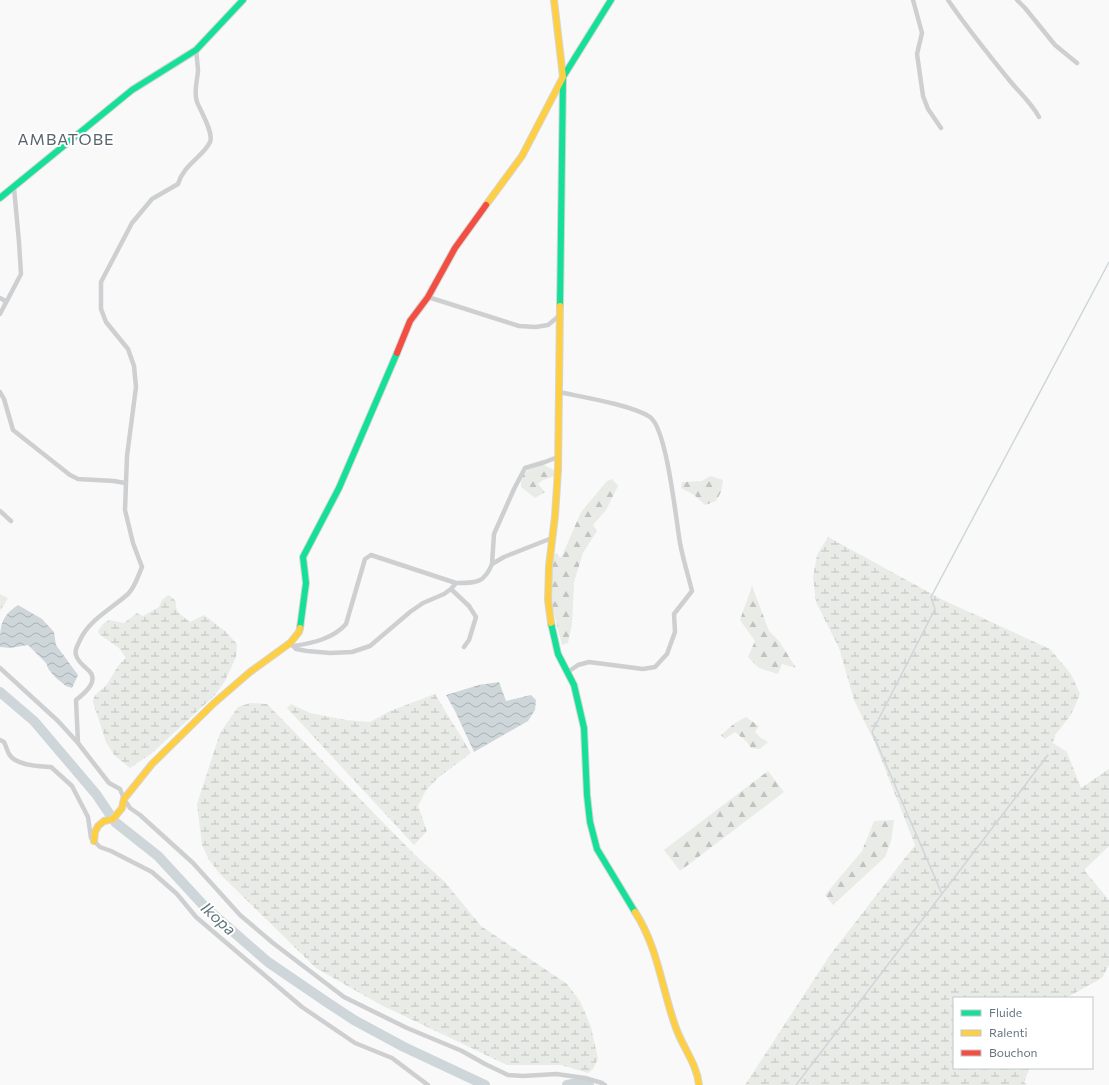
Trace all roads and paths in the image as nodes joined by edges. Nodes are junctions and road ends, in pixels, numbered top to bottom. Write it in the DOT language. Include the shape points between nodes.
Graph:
graph roads {
  1 [pos="243,0"];
  2 [pos="554,0"];
  3 [pos="610,0"];
  4 [pos="913,0"];
  5 [pos="948,0"];
  6 [pos="1017,0"];
  7 [pos="196,50"];
  8 [pos="1077,63"];
  9 [pos="563,77"];
  10 [pos="1039,117"];
  11 [pos="941,128"];
  12 [pos="14,188"];
  13 [pos="0,198"];
  14 [pos="428,297"];
  15 [pos="0,298"];
  16 [pos="5,304"];
  17 [pos="0,314"];
  18 [pos="559,316"];
  19 [pos="0,392"];
  20 [pos="559,392"];
  21 [pos="558,457"];
  22 [pos="125,483"];
  23 [pos="0,511"];
  24 [pos="11,521"];
  25 [pos="552,538"];
  26 [pos="492,564"];
  27 [pos="456,583"];
  28 [pos="451,589"];
  29 [pos="292,645"];
  30 [pos="464,647"];
  31 [pos="0,668"];
  32 [pos="568,672"];
  33 [pos="0,740"];
  34 [pos="78,743"];
  35 [pos="124,799"];
  36 [pos="88,823"];
  37 [pos="97,826"];
  38 [pos="94,841"];
  39 [pos="428,1085"];
  40 [pos="605,1085"];
  41 [pos="699,1085"];
  1 -- 7 [label="street"];
  2 -- 9 [label="street"];
  3 -- 9 [label="street"];
  4 -- 11 [label="street" via="922,33 917,54 923,96 928,109"];
  5 -- 10 [label="street"];
  6 -- 8 [label="street" via="1055,45"];
  7 -- 12 [label="street" via="132,90"];
  7 -- 22 [label="street" via="196,100 211,141 189,164 178,184 152,199 132,223 101,282 101,309 106,322 128,349 134,366 136,388"];
  9 -- 14 [label="street" via="522,156 454,248"];
  9 -- 18 [label="street"];
  12 -- 13 [label="street"];
  12 -- 16 [label="street" via="21,274"];
  14 -- 18 [label="street" via="520,326 548,325"];
  14 -- 29 [label="street" via="410,321 342,481 303,557 306,583 299,632"];
  15 -- 16 [label="street"];
  16 -- 17 [label="street"];
  18 -- 20 [label="street"];
  19 -- 22 [label="street" via="13,430 70,475 78,479"];
  20 -- 21 [label="street"];
  20 -- 32 [label="street" via="622,406 651,418 659,430 692,591 674,614 675,632 667,654 655,667 643,669 589,662 578,665"];
  21 -- 25 [label="street"];
  21 -- 26 [label="street" via="525,468 494,534"];
  22 -- 34 [label="street" via="125,510 142,567 129,593 84,630 76,648 81,665 88,669 92,676 88,691 76,700"];
  23 -- 24 [label="street"];
  25 -- 26 [label="street"];
  25 -- 32 [label="street" via="548,600 558,654"];
  26 -- 27 [label="street" via="483,580"];
  27 -- 28 [label="street"];
  27 -- 29 [label="street" via="371,555 365,559 346,624 340,631 314,643"];
  28 -- 29 [label="street" via="423,602 370,646 352,652 330,653 296,649"];
  28 -- 30 [label="street" via="469,606 476,617 469,640"];
  29 -- 35 [label="street" via="250,672 213,704 152,764"];
  31 -- 34 [label="street"];
  32 -- 41 [label="street" via="574,685 584,728 590,822 598,849 640,920 654,953 676,1029 694,1064"];
  33 -- 36 [label="street" via="4,742 10,756 31,766 51,767 72,786 88,817"];
  34 -- 35 [label="street" via="109,783 120,789"];
  35 -- 37 [label="street" via="122,808 113,819 104,820"];
  35 -- 40 [label="street" via="130,808 193,863 240,915 344,997 508,1075 556,1074 584,1078"];
  36 -- 37 [label="street"];
  36 -- 38 [label="street"];
  37 -- 38 [label="street"];
  38 -- 39 [label="street" via="100,847 152,872 177,894 196,917 302,1007 355,1043 392,1058"];
}
